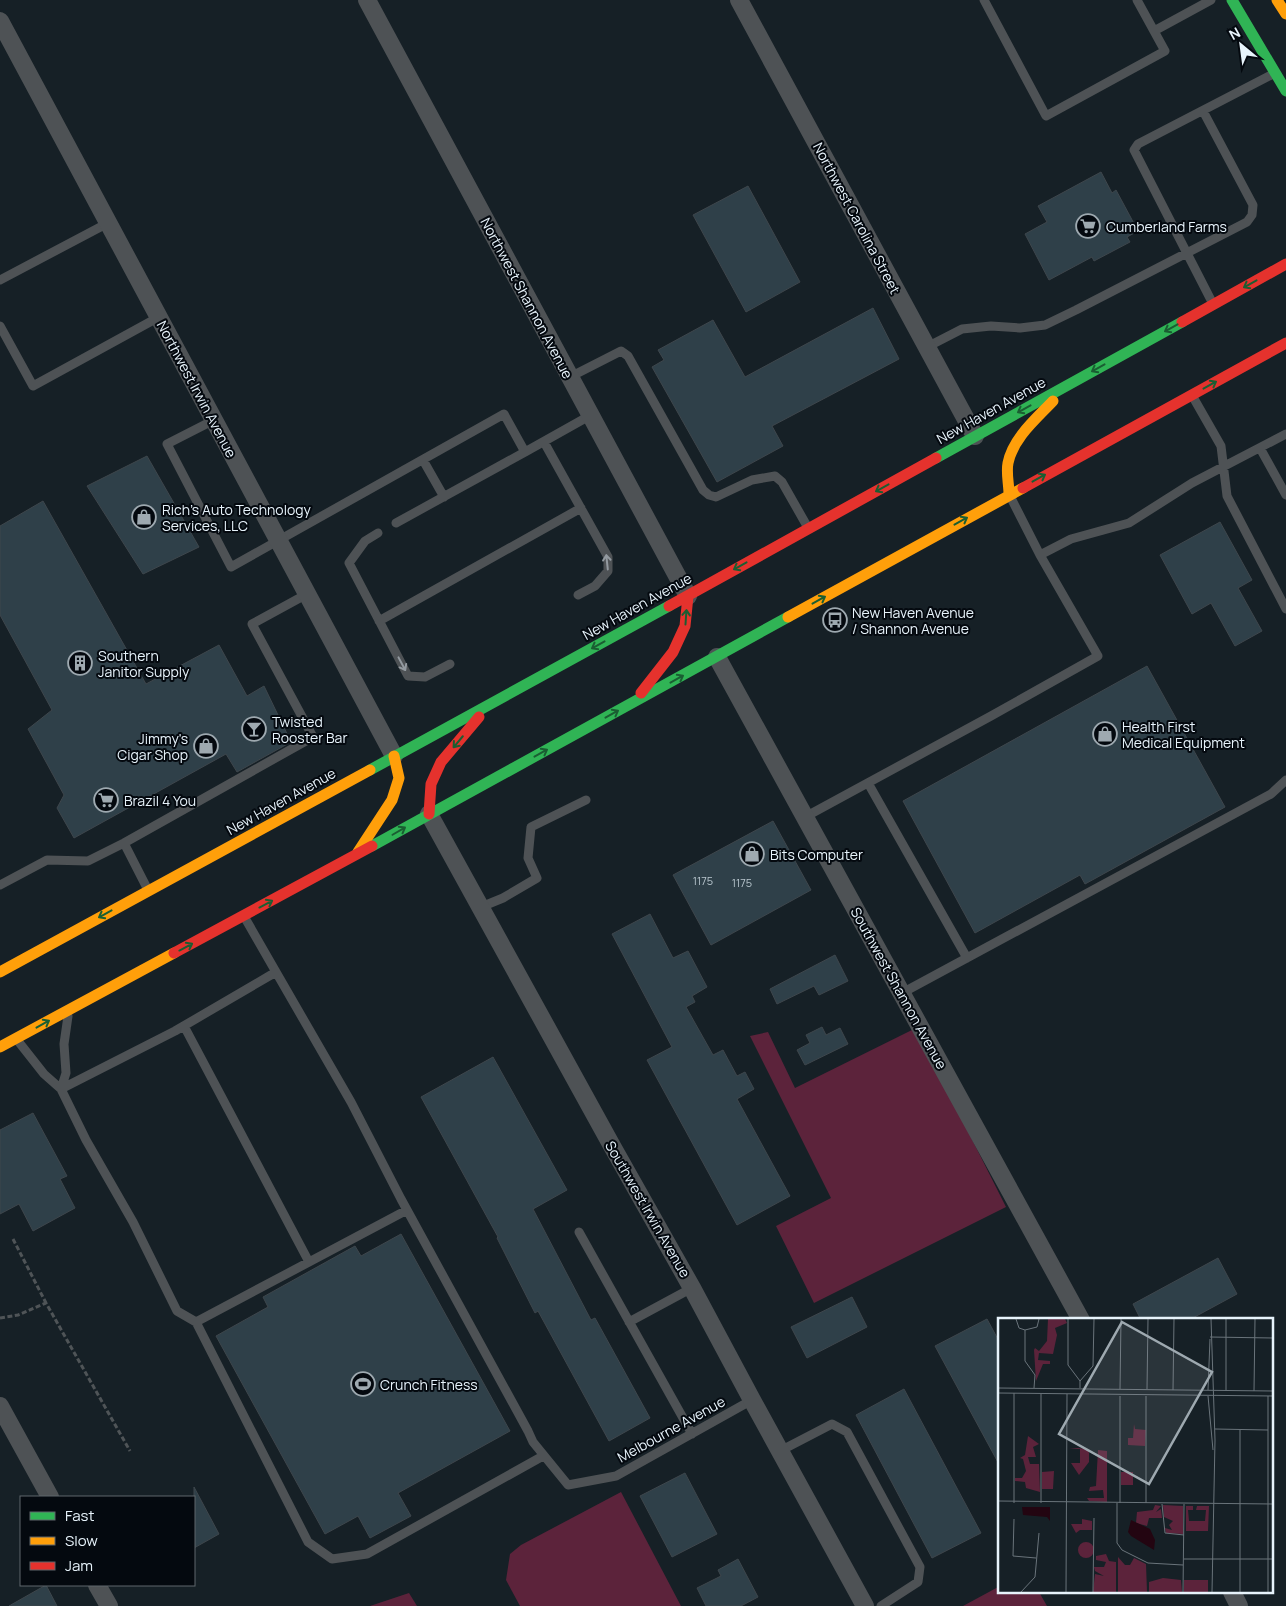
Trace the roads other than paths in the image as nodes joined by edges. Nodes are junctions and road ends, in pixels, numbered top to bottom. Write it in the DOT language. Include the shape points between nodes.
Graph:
graph roads {
  1 [pos="367,0"];
  2 [pos="739,0"];
  3 [pos="984,0"];
  4 [pos="1137,0"];
  5 [pos="1211,0"];
  6 [pos="1232,0"];
  7 [pos="1277,0"];
  8 [pos="1286,14"];
  9 [pos="0,22"];
  10 [pos="1154,31"];
  11 [pos="1275,73"];
  12 [pos="1286,90"];
  13 [pos="1203,110"];
  14 [pos="108,222"];
  15 [pos="1186,253"];
  16 [pos="1286,264"];
  17 [pos="0,280"];
  18 [pos="1213,304"];
  19 [pos="159,317"];
  20 [pos="0,326"];
  21 [pos="1286,343"];
  22 [pos="927,347"];
  23 [pos="570,376"];
  24 [pos="1067,385"];
  25 [pos="1191,394"];
  26 [pos="591,415"];
  27 [pos="214,420"];
  28 [pos="1286,434"];
  29 [pos="975,436"];
  30 [pos="544,442"];
  31 [pos="1260,448"];
  32 [pos="525,452"];
  33 [pos="423,460"];
  34 [pos="1224,468"];
  35 [pos="1009,494"];
  36 [pos="1286,495"];
  37 [pos="444,497"];
  38 [pos="581,508"];
  39 [pos="396,523"];
  40 [pos="809,529"];
  41 [pos="378,533"];
  42 [pos="279,540"];
  43 [pos="1040,554"];
  44 [pos="307,594"];
  45 [pos="578,595"];
  46 [pos="688,596"];
  47 [pos="1286,609"];
  48 [pos="379,621"];
  49 [pos="717,657"];
  50 [pos="450,664"];
  51 [pos="634,702"];
  52 [pos="489,704"];
  53 [pos="394,756"];
  54 [pos="1286,780"];
  55 [pos="868,783"];
  56 [pos="586,800"];
  57 [pos="429,814"];
  58 [pos="805,817"];
  59 [pos="124,843"];
  60 [pos="356,855"];
  61 [pos="0,885"];
  62 [pos="148,891"];
  63 [pos="481,907"];
  64 [pos="244,916"];
  65 [pos="967,958"];
  66 [pos="0,972"];
  67 [pos="276,972"];
  68 [pos="902,993"];
  69 [pos="69,1010"];
  70 [pos="184,1026"];
  71 [pos="16,1039"];
  72 [pos="0,1047"];
  73 [pos="61,1089"];
  74 [pos="407,1210"];
  75 [pos="579,1232"];
  76 [pos="309,1262"];
  77 [pos="692,1288"];
  78 [pos="1080,1318"];
  79 [pos="196,1322"];
  80 [pos="630,1322"];
  81 [pos="752,1400"];
  82 [pos="0,1406"];
  83 [pos="692,1434"];
  84 [pos="780,1451"];
  85 [pos="543,1456"];
  86 [pos="49,1496"];
  87 [pos="98,1586"];
  88 [pos="1233,1594"];
  89 [pos="109,1606"];
  90 [pos="865,1606"];
  91 [pos="881,1606"];
  92 [pos="1239,1606"];
  1 -- 23 [label="street, Northwest Shannon Avenue"];
  2 -- 22 [label="street, Northwest Carolina Street"];
  3 -- 10 [label="lane" via="1046,116 1165,50"];
  4 -- 10 [label="lane"];
  5 -- 10 [label="lane"];
  6 -- 11 [label="main road"];
  7 -- 8 [label="main road"];
  9 -- 14 [label="street, Northwest Irwin Avenue"];
  11 -- 12 [label="main road"];
  11 -- 13 [label="lane"];
  13 -- 15 [label="lane" via="1253,205 1252,215 1247,222"];
  13 -- 15 [label="lane" via="1138,144 1134,150"];
  14 -- 17 [label="lane"];
  14 -- 19 [label="street, Northwest Irwin Avenue"];
  15 -- 18 [label="lane"];
  15 -- 22 [label="lane" via="1045,324 962,329"];
  16 -- 18 [label="main road, New Haven Avenue, one-way"];
  18 -- 24 [label="main road, New Haven Avenue, one-way"];
  19 -- 20 [label="lane" via="33,386"];
  19 -- 27 [label="street, Northwest Irwin Avenue"];
  25 -- 21 [label="main road, one-way"];
  22 -- 29 [label="street, Northwest Carolina Street"];
  23 -- 26 [label="street, Northwest Shannon Avenue"];
  23 -- 40 [label="lane" via="621,351 628,356 703,490 716,497 752,480 776,476"];
  24 -- 29 [label="main road, New Haven Avenue, one-way"];
  24 -- 35 [label="main road" via="1015,446 1008,463"];
  25 -- 34 [label="lane" via="1221,446"];
  35 -- 25 [label="main road, one-way"];
  26 -- 30 [label="lane"];
  26 -- 46 [label="street, Northwest Shannon Avenue"];
  27 -- 42 [label="street, Northwest Irwin Avenue"];
  27 -- 42 [label="lane" via="167,444 231,567"];
  28 -- 31 [label="lane"];
  29 -- 40 [label="main road, New Haven Avenue, one-way"];
  30 -- 32 [label="lane"];
  30 -- 38 [label="lane"];
  31 -- 34 [label="lane"];
  31 -- 36 [label="lane"];
  32 -- 33 [label="lane" via="504,414"];
  32 -- 37 [label="lane"];
  33 -- 37 [label="lane"];
  33 -- 42 [label="lane"];
  34 -- 43 [label="lane" via="1128,523 1071,539"];
  34 -- 47 [label="lane" via="1227,496"];
  35 -- 43 [label="lane"];
  49 -- 35 [label="main road, one-way"];
  37 -- 39 [label="lane"];
  45 -- 38 [label="lane, one-way" via="595,586 608,570 608,557"];
  38 -- 48 [label="lane"];
  40 -- 46 [label="main road, New Haven Avenue, one-way"];
  41 -- 48 [label="lane" via="365,541 349,562"];
  42 -- 44 [label="street, Northwest Irwin Avenue"];
  43 -- 55 [label="lane" via="1098,656"];
  44 -- 53 [label="street, Northwest Irwin Avenue"];
  44 -- 59 [label="lane" via="252,624 313,737"];
  51 -- 46 [label="main road, one-way" via="674,652 686,626"];
  46 -- 52 [label="main road, New Haven Avenue, one-way"];
  48 -- 50 [label="lane, one-way" via="408,676 426,678"];
  51 -- 49 [label="main road, one-way"];
  49 -- 58 [label="street, Southwest Shannon Avenue"];
  57 -- 51 [label="main road, one-way"];
  52 -- 53 [label="main road, New Haven Avenue"];
  52 -- 57 [label="main road, one-way" via="441,762 431,784"];
  53 -- 60 [label="main road" via="399,778 392,800"];
  53 -- 62 [label="main road, New Haven Avenue"];
  54 -- 65 [label="lane" via="1271,794"];
  55 -- 58 [label="lane"];
  55 -- 65 [label="lane"];
  56 -- 63 [label="lane" via="531,827 528,858 537,878"];
  60 -- 57 [label="main road, one-way"];
  57 -- 63 [label="street, Southwest Irwin Avenue"];
  58 -- 68 [label="street, Southwest Shannon Avenue"];
  59 -- 61 [label="lane" via="88,861 48,860"];
  59 -- 62 [label="lane"];
  64 -- 60 [label="main road, one-way"];
  62 -- 66 [label="main road, New Haven Avenue, one-way"];
  63 -- 77 [label="street, Southwest Irwin Avenue"];
  64 -- 67 [label="lane, Melbourne Avenue"];
  69 -- 64 [label="main road, one-way"];
  65 -- 68 [label="lane"];
  67 -- 70 [label="lane"];
  67 -- 74 [label="lane, Melbourne Avenue" via="351,1102"];
  68 -- 78 [label="street, Southwest Shannon Avenue"];
  71 -- 69 [label="main road, one-way"];
  69 -- 73 [label="lane" via="64,1044 66,1073"];
  70 -- 73 [label="lane"];
  70 -- 76 [label="lane"];
  71 -- 72 [label="main road"];
  71 -- 73 [label="lane" via="44,1074"];
  73 -- 79 [label="lane" via="177,1311"];
  74 -- 76 [label="lane"];
  74 -- 85 [label="lane, Melbourne Avenue"];
  75 -- 80 [label="lane"];
  76 -- 79 [label="lane"];
  77 -- 80 [label="lane"];
  77 -- 81 [label="street, Southwest Irwin Avenue"];
  79 -- 85 [label="lane" via="308,1542 332,1559 367,1554"];
  80 -- 83 [label="lane"];
  81 -- 83 [label="lane, Melbourne Avenue"];
  81 -- 84 [label="street, Southwest Irwin Avenue"];
  82 -- 86 [label="street"];
  83 -- 85 [label="lane, Melbourne Avenue" via="616,1476 568,1485"];
  84 -- 90 [label="street, Southwest Irwin Avenue"];
  84 -- 91 [label="lane" via="832,1424 847,1432 920,1567 918,1582"];
  87 -- 89 [label="street"];
  88 -- 92 [label="street"];
}
